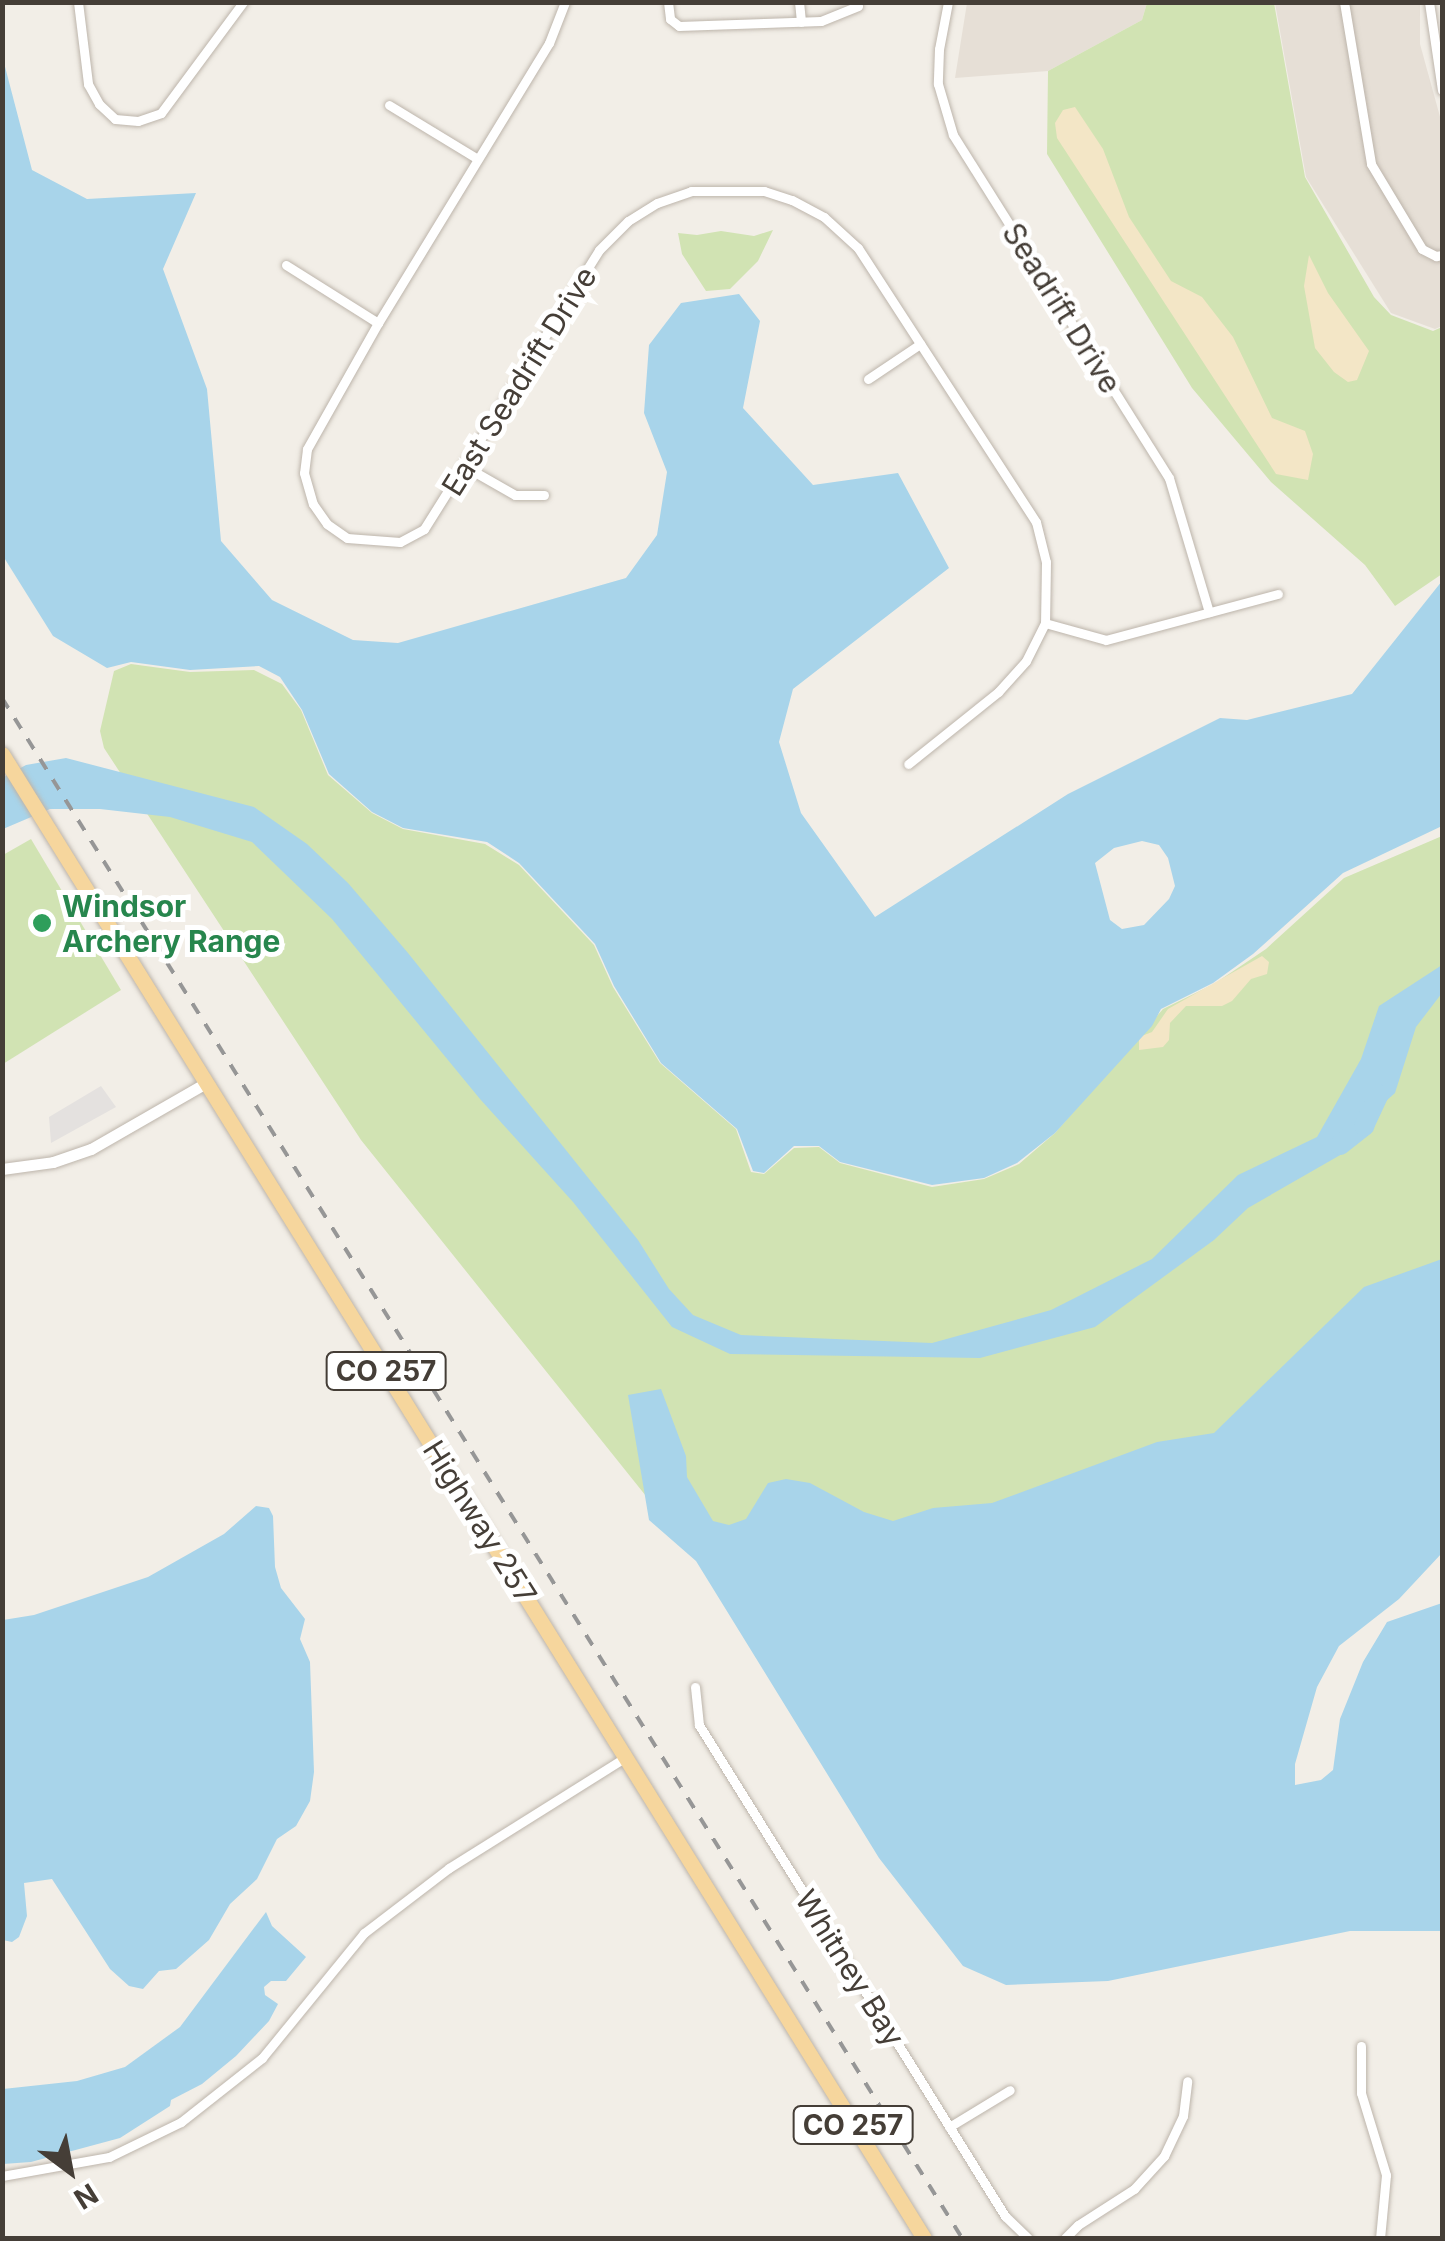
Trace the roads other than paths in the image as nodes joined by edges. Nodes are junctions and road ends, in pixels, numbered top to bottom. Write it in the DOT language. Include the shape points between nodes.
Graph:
graph roads {
  1 [pos="78,2"];
  2 [pos="244,2"];
  3 [pos="565,2"];
  4 [pos="668,2"];
  5 [pos="800,2"];
  6 [pos="948,2"];
  7 [pos="1344,2"];
  8 [pos="1428,2"];
  9 [pos="858,6"];
  10 [pos="801,22"];
  11 [pos="1442,90"];
  12 [pos="389,105"];
  13 [pos="476,158"];
  14 [pos="1442,254"];
  15 [pos="286,266"];
  16 [pos="378,323"];
  17 [pos="920,344"];
  18 [pos="868,379"];
  19 [pos="466,467"];
  20 [pos="544,495"];
  21 [pos="1278,594"];
  22 [pos="1210,612"];
  23 [pos="1045,623"];
  24 [pos="2,754"];
  25 [pos="908,764"];
  26 [pos="206,1082"];
  27 [pos="2,1169"];
  28 [pos="695,1687"];
  29 [pos="626,1758"];
  30 [pos="1361,2046"];
  31 [pos="1187,2081"];
  32 [pos="1010,2090"];
  33 [pos="949,2127"];
  34 [pos="2,2176"];
  35 [pos="924,2238"];
  36 [pos="1028,2238"];
  37 [pos="1066,2238"];
  38 [pos="1380,2238"];
  1 -- 2 [label="street" via="88,84 116,118 138,121 161,113"];
  3 -- 13 [label="street, East Seadrift Drive" via="549,43"];
  4 -- 10 [label="street" via="670,19 679,26"];
  5 -- 10 [label="street"];
  6 -- 22 [label="street, Seadrift Drive" via="938,84 953,136 1169,478"];
  7 -- 14 [label="street" via="1371,164 1422,249"];
  8 -- 11 [label="street"];
  9 -- 10 [label="street"];
  12 -- 13 [label="street"];
  13 -- 16 [label="street, East Seadrift Drive"];
  15 -- 16 [label="street"];
  16 -- 19 [label="street, East Seadrift Drive" via="307,449 304,474 313,504 347,538 400,542 424,529"];
  17 -- 18 [label="street"];
  17 -- 19 [label="street, East Seadrift Drive" via="858,248 824,216 764,191 691,191 628,221 599,250"];
  17 -- 23 [label="street, East Seadrift Drive" via="1036,522 1046,562"];
  19 -- 20 [label="street" via="516,495"];
  21 -- 22 [label="street"];
  22 -- 23 [label="street" via="1106,640"];
  23 -- 25 [label="street" via="1026,661 998,692"];
  24 -- 26 [label="main road, Highway 257 / CO 257"];
  26 -- 27 [label="street" via="91,1149"];
  26 -- 29 [label="main road, Highway 257 / CO 257"];
  28 -- 33 [label="street, Whitney Bay" via="700,1725"];
  29 -- 34 [label="street" via="449,1868 364,1933 262,2058 182,2122 92,2162"];
  29 -- 35 [label="main road, Highway 257 / CO 257"];
  30 -- 38 [label="street" via="1361,2092 1386,2175"];
  31 -- 37 [label="street" via="1183,2116 1164,2156 1134,2188"];
  32 -- 33 [label="street"];
  33 -- 36 [label="street, Whitney Bay" via="1005,2216"];
}
